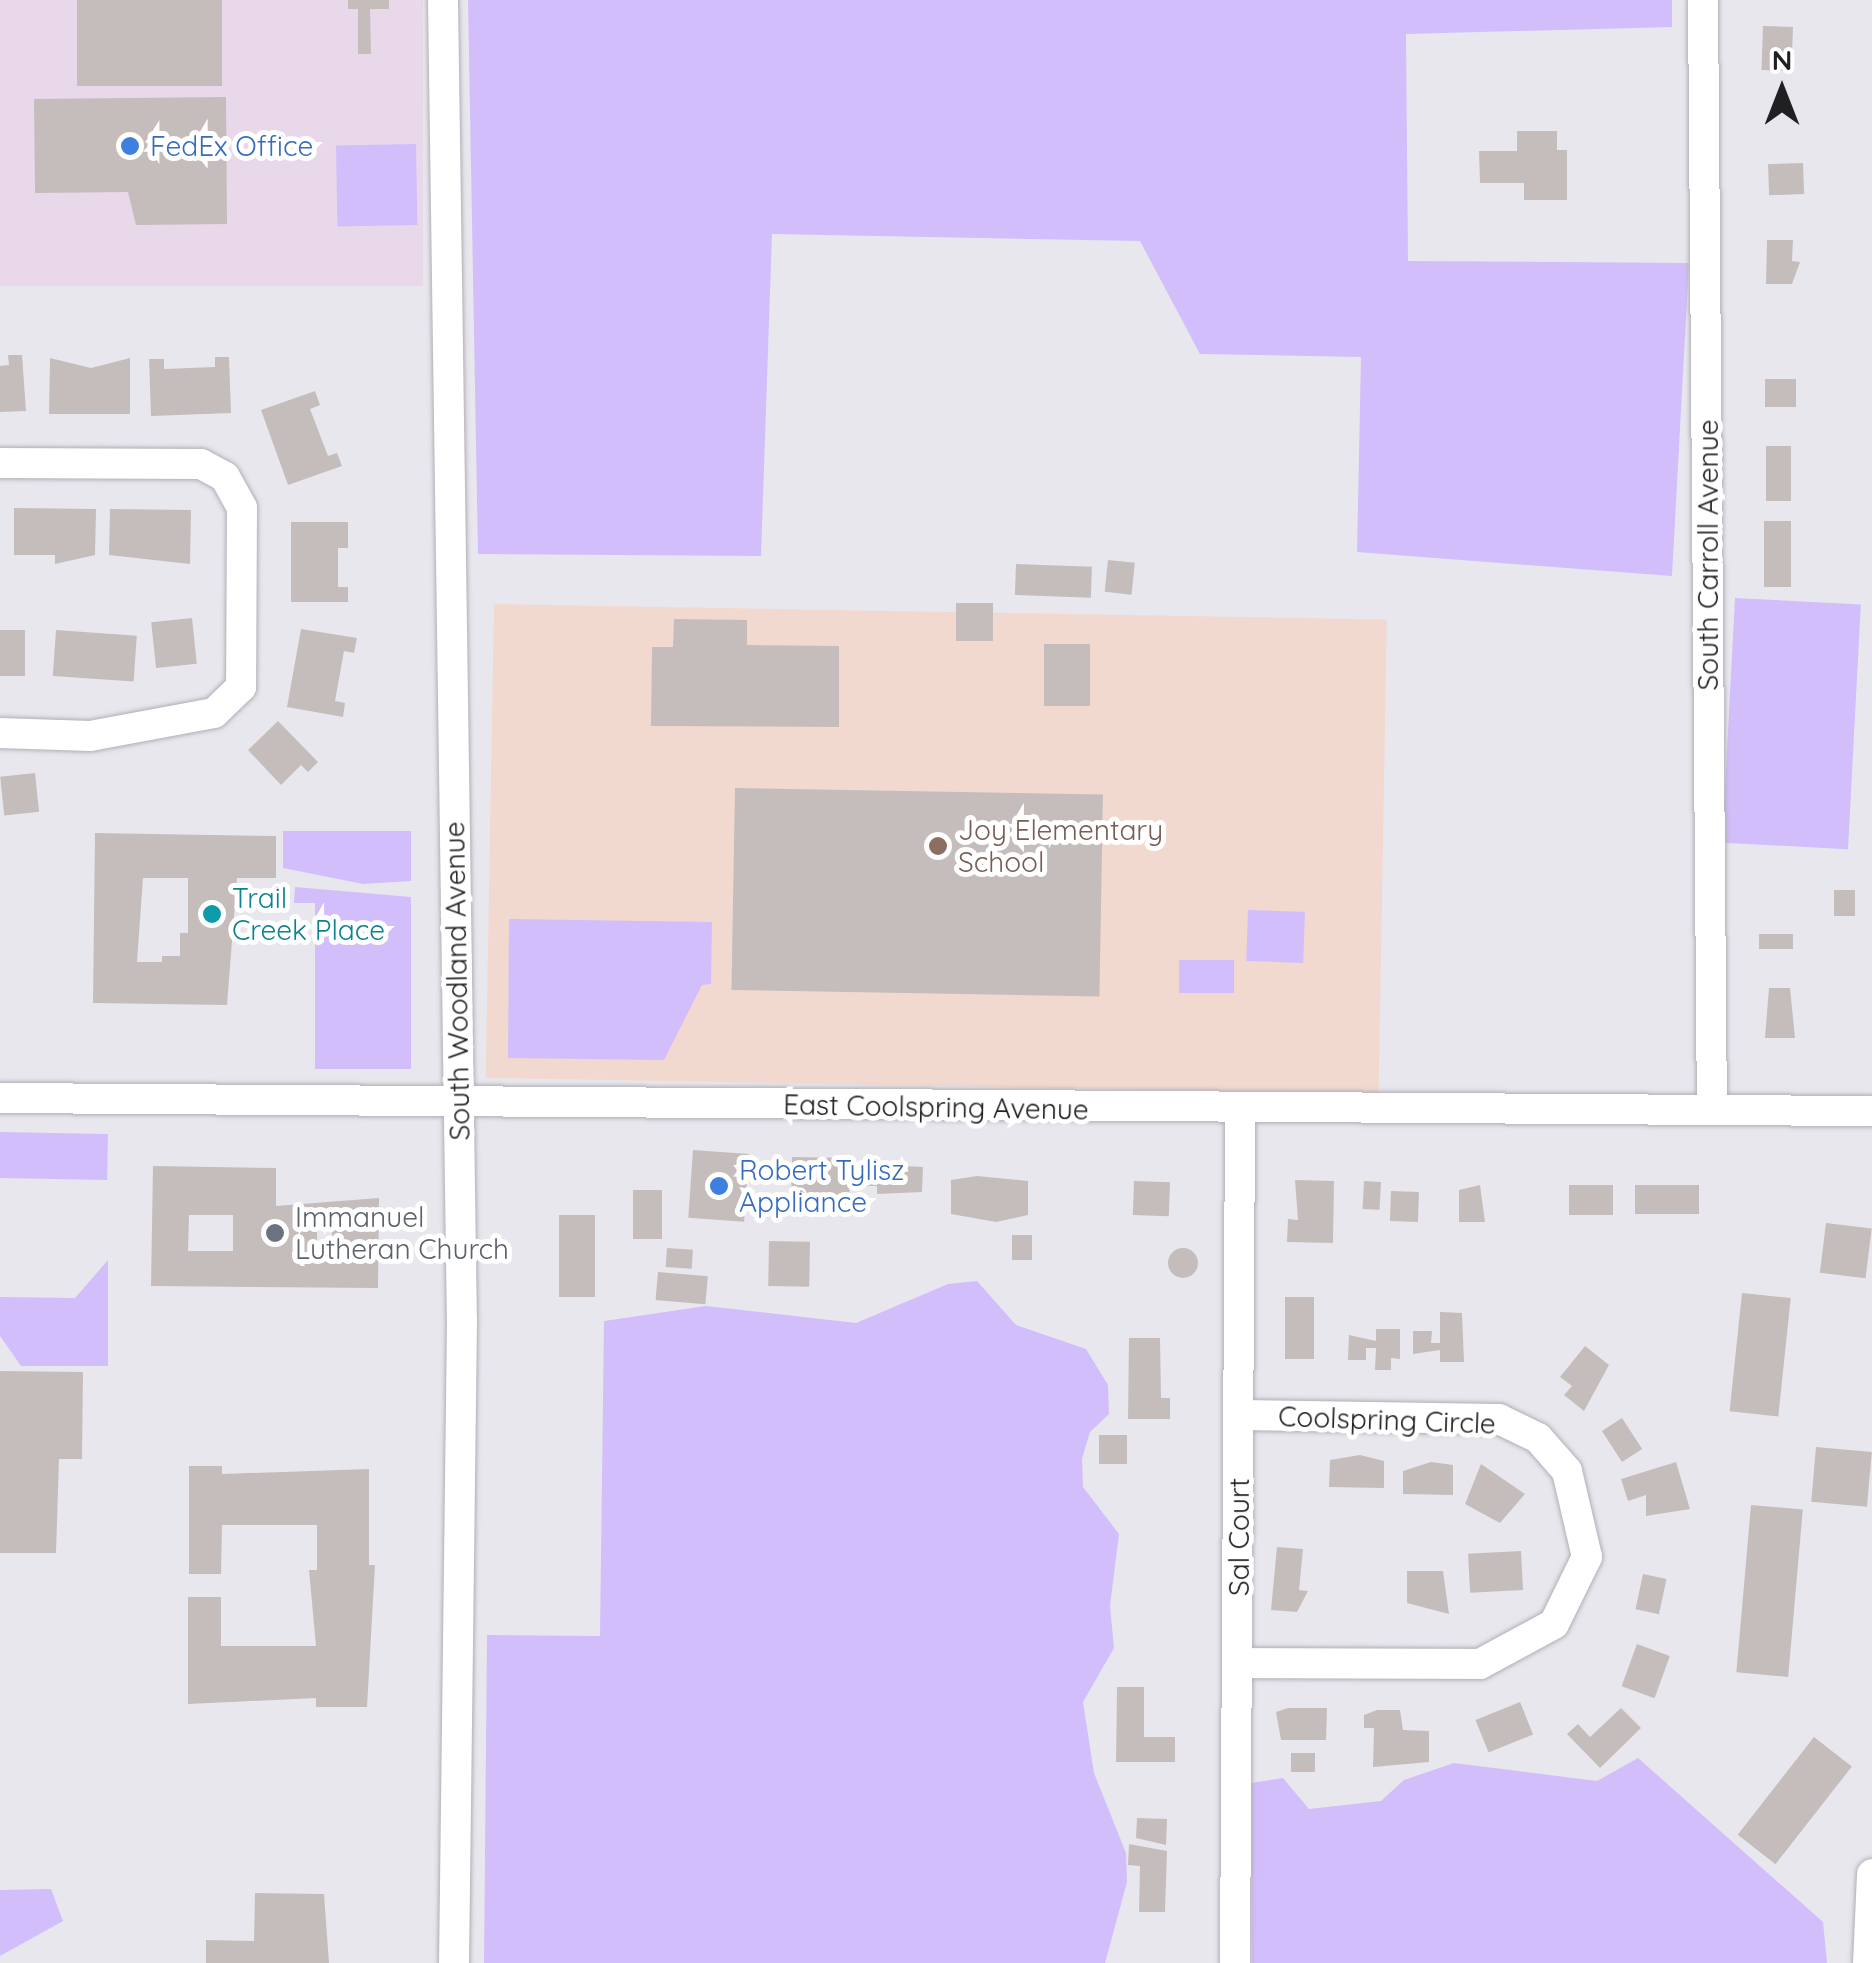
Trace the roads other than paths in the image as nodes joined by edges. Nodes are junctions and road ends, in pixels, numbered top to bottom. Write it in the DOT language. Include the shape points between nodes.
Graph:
graph roads {
  1 [pos="443,0"];
  2 [pos="1704,0"];
  3 [pos="0,462"];
  4 [pos="0,733"];
  5 [pos="0,1098"];
  6 [pos="459,1100"];
  7 [pos="1240,1110"];
  8 [pos="1712,1110"];
  9 [pos="1872,1111"];
  10 [pos="1239,1415"];
  11 [pos="1238,1663"];
  12 [pos="1872,1874"];
  13 [pos="454,1963"];
  14 [pos="1235,1963"];
  15 [pos="1868,1963"];
  1 -- 6 [label="street, South Woodland Avenue"];
  2 -- 8 [label="street, South Carroll Avenue"];
  3 -- 4 [label="street" via="201,464 225,477 242,508 241,688 214,713 155,729"];
  5 -- 6 [label="street, East Coolspring Avenue"];
  6 -- 7 [label="street, East Coolspring Avenue"];
  6 -- 13 [label="street, South Woodland Avenue"];
  7 -- 8 [label="street, East Coolspring Avenue"];
  7 -- 10 [label="street, Sal Court"];
  8 -- 9 [label="street, East Coolspring Avenue"];
  10 -- 11 [label="street, Sal Court"];
  10 -- 11 [label="street, Coolspring Circle" via="1499,1419 1538,1438 1567,1471 1586,1557 1554,1624 1480,1664"];
  11 -- 14 [label="street, Sal Court"];
  12 -- 15 [label="street"];
}
